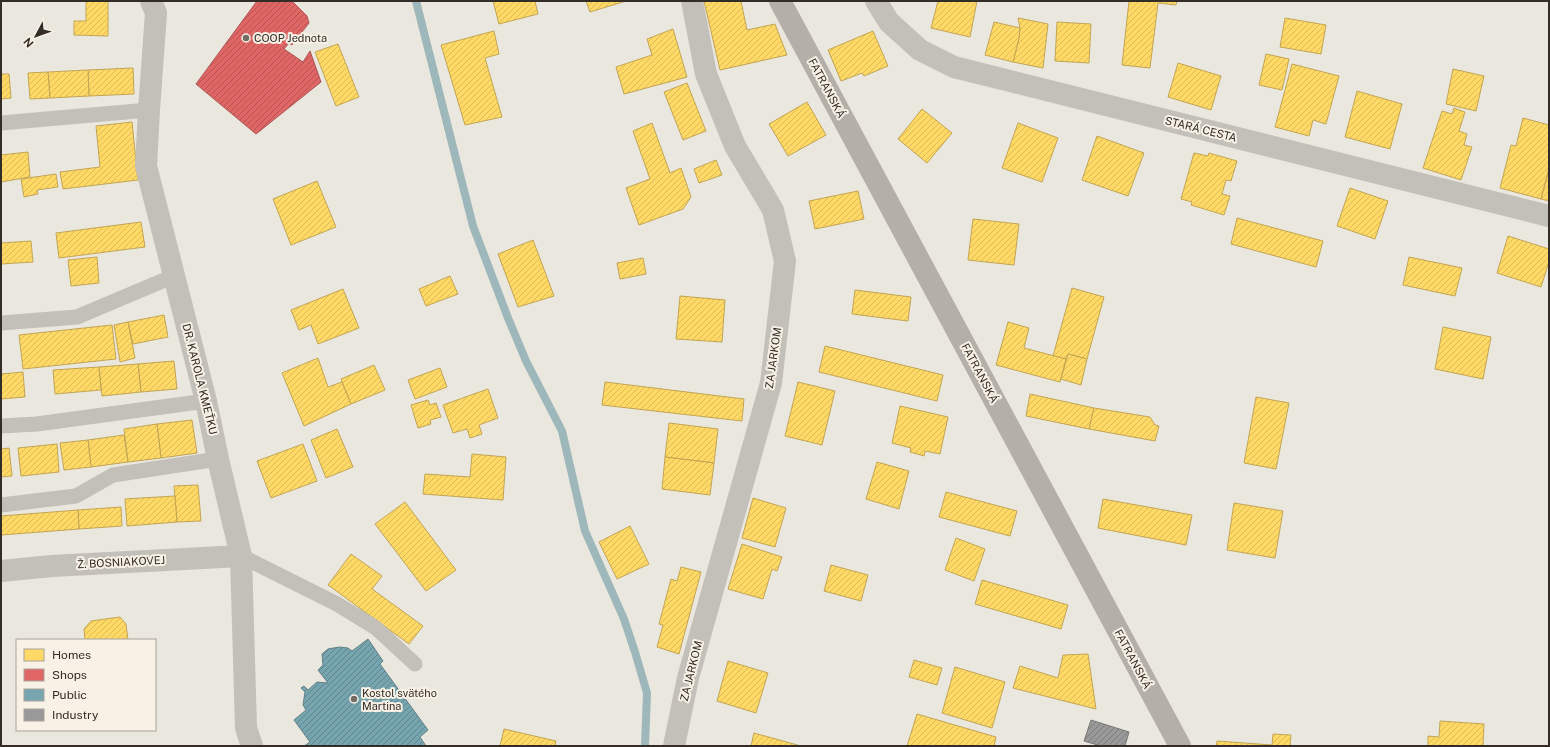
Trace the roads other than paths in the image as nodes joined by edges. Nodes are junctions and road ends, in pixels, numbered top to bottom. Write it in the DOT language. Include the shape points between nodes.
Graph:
graph roads {
  1 [pos="692,1"];
  2 [pos="780,1"];
  3 [pos="876,1"];
  4 [pos="159,5"];
  5 [pos="149,110"];
  6 [pos="1,122"];
  7 [pos="1549,216"];
  8 [pos="174,276"];
  9 [pos="1,323"];
  10 [pos="206,400"];
  11 [pos="1,426"];
  12 [pos="218,459"];
  13 [pos="1,506"];
  14 [pos="241,556"];
  15 [pos="1,571"];
  16 [pos="415,664"];
  17 [pos="252,746"];
  18 [pos="674,746"];
  19 [pos="1180,746"];
  1 -- 18 [label="street, ZA JARKOM" via="706,74 735,146 773,210 785,261 772,383 688,678"];
  2 -- 19 [label="main road, FATRANSKÁ"];
  3 -- 7 [label="street, STARÁ CESTA" via="889,22 920,50 954,67"];
  4 -- 5 [label="street, DR. KAROLA KMEŤKU"];
  5 -- 6 [label="lane"];
  5 -- 8 [label="street, DR. KAROLA KMEŤKU" via="146,166"];
  8 -- 9 [label="lane" via="77,317"];
  8 -- 10 [label="street, DR. KAROLA KMEŤKU"];
  10 -- 11 [label="lane" via="37,424"];
  10 -- 12 [label="street, DR. KAROLA KMEŤKU"];
  12 -- 13 [label="lane" via="113,474 76,496"];
  12 -- 14 [label="street, DR. KAROLA KMEŤKU"];
  14 -- 15 [label="street, Ž. BOSNIAKOVEJ"];
  14 -- 16 [label="lane" via="337,604 376,628"];
  14 -- 17 [label="street, DR. KAROLA KMEŤKU" via="246,728"];
}
